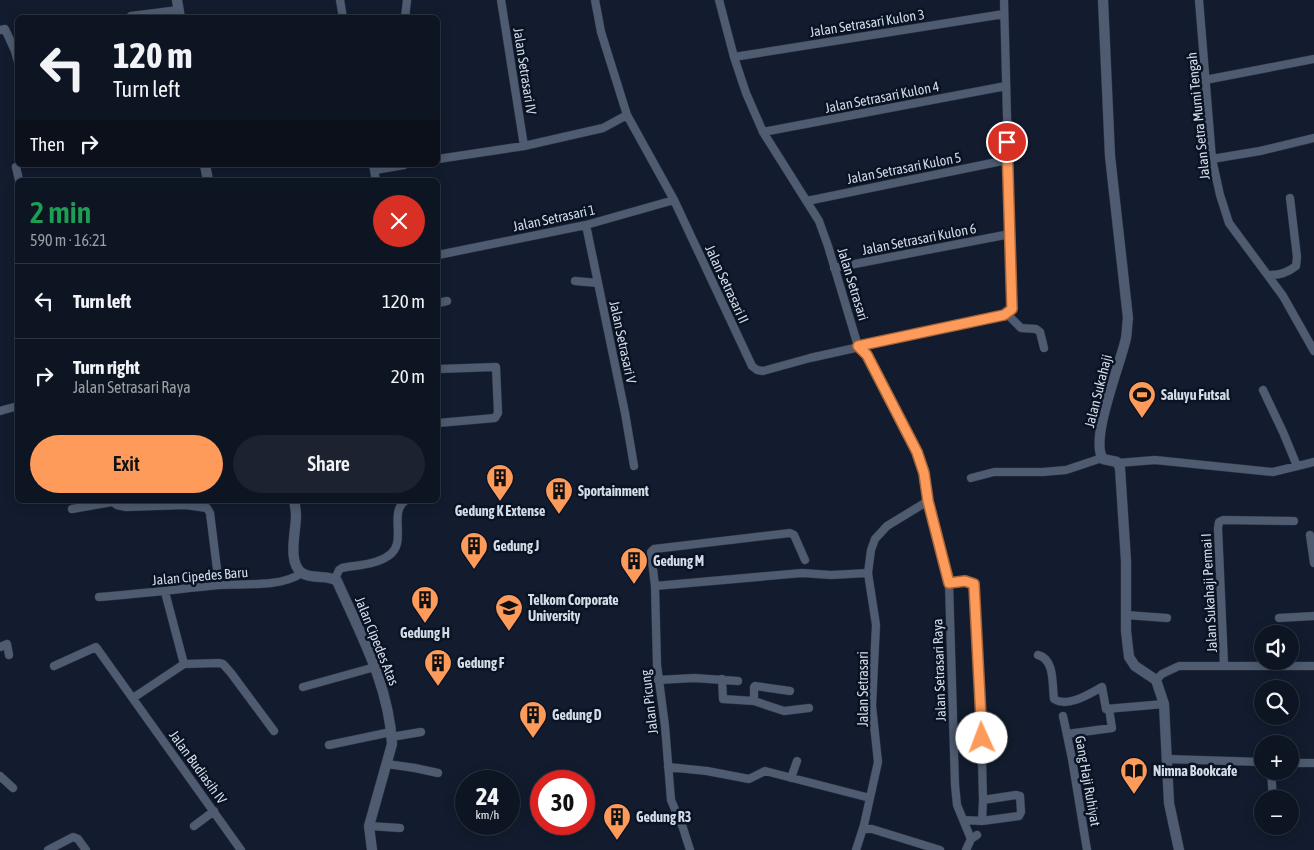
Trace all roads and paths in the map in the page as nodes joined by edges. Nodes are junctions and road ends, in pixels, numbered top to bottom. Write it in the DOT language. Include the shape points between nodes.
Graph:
graph roads {
  1 [pos="340,0"];
  2 [pos="407,0"];
  3 [pos="501,0"];
  4 [pos="595,0"];
  5 [pos="720,0"];
  6 [pos="1004,0"];
  7 [pos="1103,0"];
  8 [pos="1199,0"];
  9 [pos="179,9"];
  10 [pos="1004,14"];
  11 [pos="139,15"];
  12 [pos="342,15"];
  13 [pos="405,15"];
  14 [pos="0,30"];
  15 [pos="15,51"];
  16 [pos="734,57"];
  17 [pos="1314,59"];
  18 [pos="1205,80"];
  19 [pos="1006,86"];
  20 [pos="627,115"];
  21 [pos="763,132"];
  22 [pos="1314,138"];
  23 [pos="524,146"];
  24 [pos="440,159"];
  25 [pos="1007,160"];
  26 [pos="1212,160"];
  27 [pos="1290,198"];
  28 [pos="674,200"];
  29 [pos="807,201"];
  30 [pos="586,225"];
  31 [pos="1010,234"];
  32 [pos="440,255"];
  33 [pos="834,268"];
  34 [pos="1269,275"];
  35 [pos="575,281"];
  36 [pos="598,283"];
  37 [pos="447,301"];
  38 [pos="440,303"];
  39 [pos="1007,314"];
  40 [pos="858,346"];
  41 [pos="1044,348"];
  42 [pos="1314,352"];
  43 [pos="440,369"];
  44 [pos="1263,390"];
  45 [pos="15,407"];
  46 [pos="0,411"];
  47 [pos="440,423"];
  48 [pos="1102,458"];
  49 [pos="1314,462"];
  50 [pos="1118,464"];
  51 [pos="634,466"];
  52 [pos="1297,466"];
  53 [pos="970,478"];
  54 [pos="928,501"];
  55 [pos="101,503"];
  56 [pos="116,503"];
  57 [pos="294,503"];
  58 [pos="402,503"];
  59 [pos="72,509"];
  60 [pos="1294,521"];
  61 [pos="1310,536"];
  62 [pos="1313,549"];
  63 [pos="805,560"];
  64 [pos="1314,563"];
  65 [pos="302,573"];
  66 [pos="868,573"];
  67 [pos="335,579"];
  68 [pos="949,583"];
  69 [pos="219,585"];
  70 [pos="655,586"];
  71 [pos="165,592"];
  72 [pos="99,597"];
  73 [pos="1126,615"];
  74 [pos="1314,616"];
  75 [pos="1167,618"];
  76 [pos="1279,618"];
  77 [pos="0,646"];
  78 [pos="10,654"];
  79 [pos="1038,655"];
  80 [pos="184,664"];
  81 [pos="1224,665"];
  82 [pos="54,666"];
  83 [pos="1314,666"];
  84 [pos="375,667"];
  85 [pos="722,679"];
  86 [pos="658,680"];
  87 [pos="1156,680"];
  88 [pos="738,681"];
  89 [pos="303,687"];
  90 [pos="790,691"];
  91 [pos="133,698"];
  92 [pos="754,701"];
  93 [pos="1164,704"];
  94 [pos="809,708"];
  95 [pos="1107,709"];
  96 [pos="1063,716"];
  97 [pos="274,731"];
  98 [pos="421,732"];
  99 [pos="391,734"];
  100 [pos="1067,734"];
  101 [pos="329,745"];
  102 [pos="1167,759"];
  103 [pos="797,761"];
  104 [pos="1254,762"];
  105 [pos="1299,762"];
  106 [pos="1314,763"];
  107 [pos="387,764"];
  108 [pos="668,768"];
  109 [pos="438,773"];
  110 [pos="0,776"];
  111 [pos="791,778"];
  112 [pos="13,788"];
  113 [pos="870,798"];
  114 [pos="983,800"];
  115 [pos="214,811"];
  116 [pos="964,820"];
  117 [pos="982,821"];
  118 [pos="194,826"];
  119 [pos="369,826"];
  120 [pos="400,828"];
  121 [pos="863,828"];
  122 [pos="84,847"];
  123 [pos="48,850"];
  124 [pos="241,850"];
  125 [pos="372,850"];
  126 [pos="690,850"];
  127 [pos="856,850"];
  128 [pos="940,850"];
  129 [pos="966,850"];
  130 [pos="1087,850"];
  131 [pos="1179,850"];
  1 -- 12 [label="street"];
  2 -- 13 [label="street"];
  3 -- 23 [label="street, Jalan Setrasari IV"];
  4 -- 20 [label="street, Jalan Setrasari II" via="601,32"];
  5 -- 16 [label="street, Jalan Setrasari"];
  6 -- 10 [label="street"];
  7 -- 48 [label="street, Jalan Sukahaji" via="1110,156 1128,318 1126,337 1103,415"];
  8 -- 18 [label="street, Jalan Setra Murni Tengah"];
  9 -- 11 [label="street"];
  10 -- 16 [label="street, Jalan Setrasari Kulon 3"];
  10 -- 19 [label="street"];
  14 -- 15 [label="street" via="5,29"];
  16 -- 21 [label="street, Jalan Setrasari"];
  17 -- 18 [label="street"];
  18 -- 26 [label="street, Jalan Setra Murni Tengah"];
  19 -- 21 [label="street, Jalan Setrasari Kulon 4"];
  19 -- 25 [label="street"];
  20 -- 23 [label="street" via="603,128"];
  20 -- 28 [label="street, Jalan Setrasari II"];
  21 -- 29 [label="street, Jalan Setrasari"];
  22 -- 26 [label="street"];
  23 -- 24 [label="street"];
  25 -- 29 [label="street, Jalan Setrasari Kulon 5"];
  25 -- 31 [label="street"];
  26 -- 34 [label="street, Jalan Setra Murni Tengah" via="1229,223"];
  27 -- 34 [label="street" via="1296,266 1280,275"];
  28 -- 30 [label="street, Jalan Setrasari 1"];
  28 -- 40 [label="street, Jalan Setrasari II" via="754,369 763,371"];
  29 -- 33 [label="street, Jalan Setrasari" via="819,221"];
  30 -- 32 [label="street, Jalan Setrasari 1"];
  30 -- 36 [label="street, Jalan Setrasari V"];
  31 -- 33 [label="street, Jalan Setrasari Kulon 6"];
  31 -- 39 [label="street" via="1013,306"];
  33 -- 40 [label="street, Jalan Setrasari"];
  34 -- 42 [label="street, Jalan Setra Murni Tengah"];
  35 -- 36 [label="street"];
  36 -- 51 [label="street, Jalan Setrasari V"];
  37 -- 38 [label="street"];
  39 -- 40 [label="street"];
  39 -- 41 [label="street" via="1022,328 1040,332"];
  40 -- 54 [label="street, Jalan Setrasari" via="867,355 917,452"];
  43 -- 47 [label="street" via="496,367 498,413 495,418"];
  44 -- 52 [label="street"];
  45 -- 46 [label="street"];
  48 -- 50 [label="street"];
  48 -- 53 [label="street" via="1066,470 994,472"];
  49 -- 52 [label="street"];
  50 -- 52 [label="street" via="1155,460 1273,472"];
  50 -- 73 [label="street" via="1121,471"];
  54 -- 66 [label="street, Jalan Setrasari" via="887,526 875,539"];
  54 -- 68 [label="street, Jalan Setrasari Raya"];
  55 -- 59 [label="street"];
  56 -- 69 [label="street" via="126,507 185,505 207,508"];
  57 -- 65 [label="street" via="294,556"];
  58 -- 67 [label="street" via="398,510 399,537 391,554 376,562 342,568"];
  60 -- 81 [label="street, Jalan Sukahaji Permai I" via="1220,521"];
  61 -- 62 [label="street"];
  62 -- 64 [label="street"];
  63 -- 70 [label="street, Jalan Picung" via="794,534 790,533 654,549 651,553"];
  65 -- 67 [label="street"];
  65 -- 69 [label="street, Jalan Cipedes Baru" via="287,581"];
  66 -- 70 [label="street" via="794,574"];
  66 -- 113 [label="street, Jalan Setrasari" via="876,625 872,706 878,762"];
  67 -- 84 [label="street, Jalan Cipedes Atas"];
  68 -- 114 [label="street" via="965,581 974,584"];
  68 -- 116 [label="street, Jalan Setrasari Raya" via="955,785 957,805"];
  69 -- 71 [label="street, Jalan Cipedes Baru"];
  70 -- 86 [label="street, Jalan Picung"];
  71 -- 72 [label="street, Jalan Cipedes Baru"];
  71 -- 80 [label="street"];
  73 -- 75 [label="street"];
  73 -- 87 [label="street" via="1129,657 1135,666"];
  74 -- 76 [label="street"];
  77 -- 78 [label="street" via="6,644"];
  79 -- 95 [label="street" via="1049,662 1054,700 1065,703 1102,687"];
  80 -- 91 [label="street"];
  80 -- 97 [label="street" via="224,664"];
  81 -- 83 [label="street"];
  81 -- 87 [label="street" via="1179,666"];
  82 -- 91 [label="street, Jalan Budiasih IV" via="96,647"];
  84 -- 89 [label="street"];
  84 -- 99 [label="street, Jalan Cipedes Atas"];
  85 -- 86 [label="street"];
  85 -- 88 [label="street"];
  85 -- 92 [label="street" via="723,699"];
  86 -- 108 [label="street, Jalan Picung"];
  87 -- 93 [label="street"];
  90 -- 92 [label="street" via="756,686"];
  91 -- 115 [label="street, Jalan Budiasih IV"];
  92 -- 94 [label="street" via="784,711"];
  93 -- 95 [label="street"];
  93 -- 102 [label="street"];
  95 -- 100 [label="street" via="1112,728"];
  96 -- 100 [label="street, Gang Haji Ruhiyat"];
  98 -- 99 [label="street"];
  99 -- 101 [label="street"];
  99 -- 107 [label="street, Jalan Cipedes Atas"];
  100 -- 130 [label="street, Gang Haji Ruhiyat"];
  102 -- 104 [label="street"];
  102 -- 131 [label="street" via="1168,803"];
  103 -- 111 [label="street"];
  105 -- 106 [label="street"];
  107 -- 109 [label="street"];
  107 -- 119 [label="street, Jalan Cipedes Atas"];
  108 -- 111 [label="street" via="749,779 765,771"];
  108 -- 126 [label="street, Jalan Picung" via="672,804"];
  110 -- 112 [label="street"];
  111 -- 113 [label="street"];
  113 -- 121 [label="street, Jalan Setrasari"];
  114 -- 117 [label="street"];
  114 -- 117 [label="street" via="1018,795 1021,812 1019,816"];
  115 -- 118 [label="street"];
  115 -- 124 [label="street, Jalan Budiasih IV"];
  116 -- 117 [label="street"];
  116 -- 129 [label="street, Jalan Setrasari Raya" via="974,837"];
  119 -- 120 [label="street"];
  119 -- 125 [label="street, Jalan Cipedes Atas"];
  121 -- 127 [label="street, Jalan Setrasari"];
  121 -- 128 [label="street"];
  122 -- 123 [label="street" via="74,837"];
}
